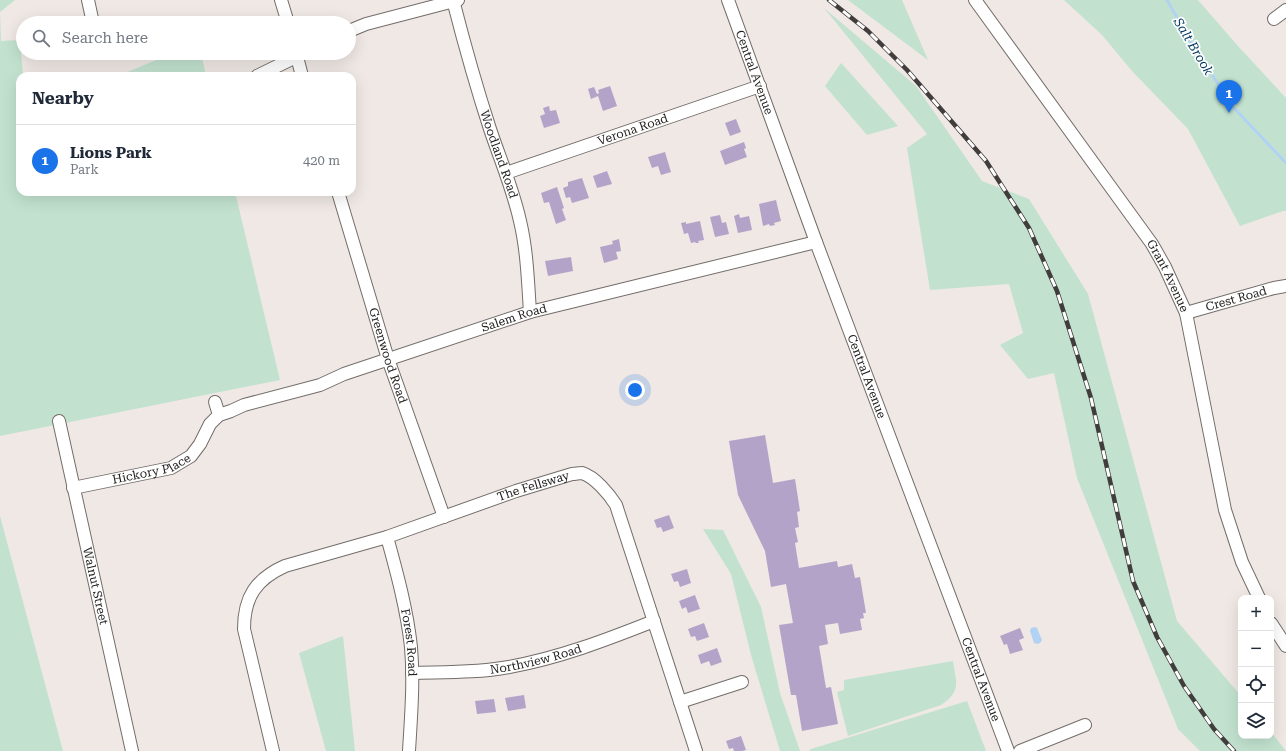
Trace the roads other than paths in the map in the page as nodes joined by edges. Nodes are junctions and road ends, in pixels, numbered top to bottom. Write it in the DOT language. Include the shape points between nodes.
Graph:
graph roads {
  1 [pos="88,0"];
  2 [pos="282,0"];
  3 [pos="455,0"];
  4 [pos="728,0"];
  5 [pos="975,0"];
  6 [pos="1286,10"];
  7 [pos="91,16"];
  8 [pos="286,16"];
  9 [pos="1274,19"];
  10 [pos="356,28"];
  11 [pos="288,60"];
  12 [pos="300,60"];
  13 [pos="265,72"];
  14 [pos="301,72"];
  15 [pos="760,86"];
  16 [pos="506,173"];
  17 [pos="339,196"];
  18 [pos="816,242"];
  19 [pos="1286,286"];
  20 [pos="530,312"];
  21 [pos="1186,313"];
  22 [pos="388,359"];
  23 [pos="215,402"];
  24 [pos="219,415"];
  25 [pos="59,421"];
  26 [pos="73,488"];
  27 [pos="444,517"];
  28 [pos="387,537"];
  29 [pos="1257,595"];
  30 [pos="654,621"];
  31 [pos="1274,628"];
  32 [pos="1286,646"];
  33 [pos="412,673"];
  34 [pos="742,682"];
  35 [pos="680,702"];
  36 [pos="1085,725"];
  37 [pos="132,751"];
  38 [pos="273,751"];
  39 [pos="409,751"];
  40 [pos="696,751"];
  41 [pos="1008,751"];
  42 [pos="1020,751"];
  1 -- 7 [label="street"];
  2 -- 8 [label="street"];
  3 -- 10 [label="street"];
  3 -- 16 [label="street, Woodland Road" via="488,122"];
  4 -- 15 [label="street, Central Avenue"];
  5 -- 21 [label="street, Grant Avenue" via="1152,244"];
  6 -- 9 [label="street"];
  11 -- 13 [label="street"];
  12 -- 14 [label="street"];
  15 -- 16 [label="street, Verona Road"];
  15 -- 18 [label="street, Central Avenue"];
  16 -- 20 [label="street, Woodland Road" via="521,222"];
  17 -- 22 [label="street, Greenwood Road"];
  18 -- 20 [label="street, Salem Road"];
  18 -- 41 [label="street, Central Avenue"];
  19 -- 21 [label="street, Crest Road"];
  20 -- 22 [label="street, Salem Road"];
  21 -- 29 [label="street, Grant Avenue" via="1225,510 1242,562"];
  22 -- 24 [label="street, Salem Road" via="320,385 244,404"];
  22 -- 27 [label="street, Greenwood Road"];
  23 -- 24 [label="street"];
  24 -- 26 [label="street, Hickory Place" via="210,424 191,456 171,468"];
  25 -- 26 [label="street, Walnut Street"];
  26 -- 37 [label="street, Walnut Street"];
  27 -- 28 [label="street, The Fellsway"];
  27 -- 30 [label="street, The Fellsway" via="564,476 582,474 600,485 616,505"];
  28 -- 33 [label="street, Forest Road" via="406,614"];
  28 -- 38 [label="street, The Fellsway" via="274,571 255,588 246,604 244,629"];
  30 -- 33 [label="street, Northview Road" via="565,654 508,668 470,672"];
  30 -- 35 [label="street, The Fellsway"];
  31 -- 32 [label="street"];
  33 -- 39 [label="street, Forest Road"];
  34 -- 35 [label="street"];
  35 -- 40 [label="street, The Fellsway"];
  36 -- 42 [label="street"];
}
